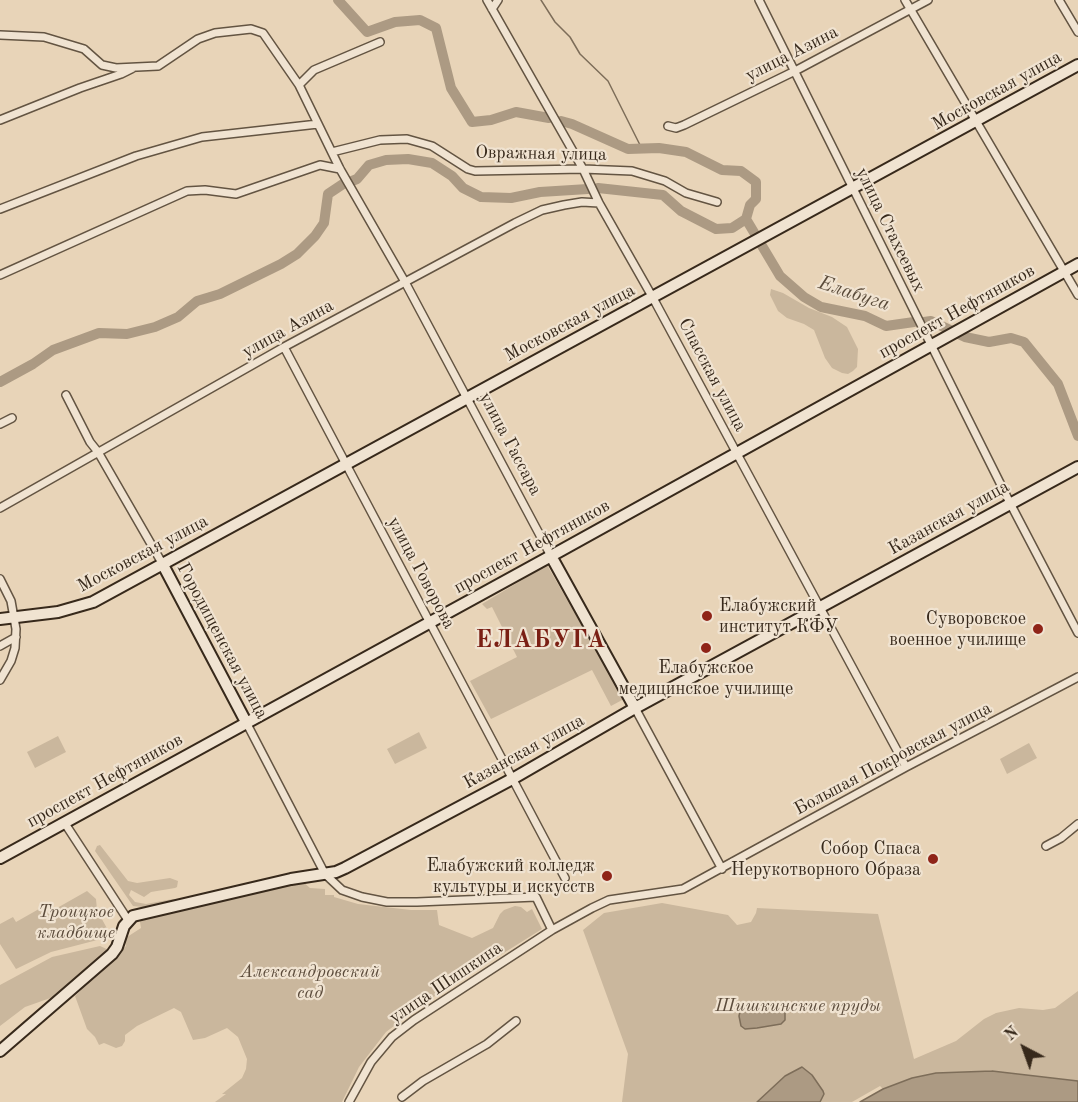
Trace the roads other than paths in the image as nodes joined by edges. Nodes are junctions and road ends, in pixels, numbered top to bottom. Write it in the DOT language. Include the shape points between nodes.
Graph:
graph roads {
  1 [pos="487,0"];
  2 [pos="498,0"];
  3 [pos="759,0"];
  4 [pos="905,0"];
  5 [pos="928,0"];
  6 [pos="1059,0"];
  7 [pos="492,9"];
  8 [pos="911,10"];
  9 [pos="1078,32"];
  10 [pos="0,35"];
  11 [pos="380,42"];
  12 [pos="1078,65"];
  13 [pos="135,67"];
  14 [pos="795,71"];
  15 [pos="299,85"];
  16 [pos="0,120"];
  17 [pos="976,120"];
  18 [pos="318,124"];
  19 [pos="668,126"];
  20 [pos="332,152"];
  21 [pos="340,169"];
  22 [pos="583,169"];
  23 [pos="852,188"];
  24 [pos="717,202"];
  25 [pos="599,203"];
  26 [pos="0,209"];
  27 [pos="1078,264"];
  28 [pos="1064,271"];
  29 [pos="0,275"];
  30 [pos="405,282"];
  31 [pos="1078,295"];
  32 [pos="653,298"];
  33 [pos="931,345"];
  34 [pos="284,347"];
  35 [pos="66,395"];
  36 [pos="466,398"];
  37 [pos="12,418"];
  38 [pos="0,424"];
  39 [pos="98,452"];
  40 [pos="736,453"];
  41 [pos="345,463"];
  42 [pos="1078,467"];
  43 [pos="1010,503"];
  44 [pos="0,508"];
  45 [pos="551,556"];
  46 [pos="162,563"];
  47 [pos="0,579"];
  48 [pos="821,607"];
  49 [pos="15,616"];
  50 [pos="0,619"];
  51 [pos="430,621"];
  52 [pos="1078,633"];
  53 [pos="16,637"];
  54 [pos="0,646"];
  55 [pos="1078,677"];
  56 [pos="0,680"];
  57 [pos="635,708"];
  58 [pos="246,722"];
  59 [pos="906,767"];
  60 [pos="514,778"];
  61 [pos="64,822"];
  62 [pos="1078,824"];
  63 [pos="1046,846"];
  64 [pos="0,858"];
  65 [pos="722,869"];
  66 [pos="325,874"];
  67 [pos="565,878"];
  68 [pos="128,920"];
  69 [pos="552,930"];
  70 [pos="516,1022"];
  71 [pos="0,1051"];
  72 [pos="402,1097"];
  73 [pos="350,1102"];
  1 -- 7 [label="street, Спасская улица"];
  2 -- 7 [label="street"];
  3 -- 14 [label="street, улица Стахеевых"];
  4 -- 8 [label="street"];
  5 -- 8 [label="street, улица Азина"];
  6 -- 9 [label="street"];
  7 -- 22 [label="street, Спасская улица"];
  8 -- 14 [label="street, улица Азина"];
  8 -- 17 [label="street"];
  10 -- 13 [label="street" via="44,37 84,49 102,65"];
  11 -- 15 [label="street" via="314,70"];
  12 -- 17 [label="main road, Московская улица"];
  13 -- 15 [label="street, улица Гассара" via="158,66 198,39 215,33 251,29 267,37"];
  13 -- 16 [label="street"];
  14 -- 19 [label="street, улица Азина" via="684,125"];
  14 -- 23 [label="street, улица Стахеевых"];
  15 -- 18 [label="street, улица Гассара"];
  17 -- 23 [label="main road, Московская улица"];
  17 -- 28 [label="street"];
  18 -- 20 [label="street, улица Гассара"];
  18 -- 26 [label="street" via="202,137 136,156"];
  20 -- 21 [label="street, улица Гассара"];
  20 -- 22 [label="street, Овражная улица" via="407,138 432,146 475,171"];
  21 -- 29 [label="street" via="321,165 236,194 187,191"];
  21 -- 30 [label="street, улица Гассара"];
  22 -- 24 [label="street, Овражная улица" via="632,171"];
  22 -- 25 [label="street, Спасская улица"];
  23 -- 32 [label="main road, Московская улица"];
  23 -- 33 [label="street, улица Стахеевых"];
  25 -- 30 [label="street, улица Азина" via="582,202 542,210"];
  25 -- 32 [label="street, Спасская улица"];
  27 -- 28 [label="main road, проспект Нефтяников"];
  28 -- 31 [label="street"];
  28 -- 33 [label="main road, проспект Нефтяников"];
  30 -- 34 [label="street, улица Азина"];
  30 -- 36 [label="street, улица Гассара"];
  32 -- 36 [label="main road, Московская улица"];
  32 -- 40 [label="street, Спасская улица"];
  33 -- 40 [label="main road, проспект Нефтяников"];
  33 -- 43 [label="street, улица Стахеевых"];
  34 -- 39 [label="street, улица Азина"];
  34 -- 41 [label="street, улица Говорова"];
  35 -- 39 [label="street, Городищенская улица"];
  36 -- 41 [label="main road, Московская улица"];
  36 -- 45 [label="street, улица Гассара"];
  37 -- 38 [label="street"];
  39 -- 44 [label="street, улица Азина"];
  39 -- 46 [label="street, Городищенская улица"];
  40 -- 45 [label="main road, проспект Нефтяников"];
  40 -- 48 [label="street, Спасская улица"];
  41 -- 46 [label="main road, Московская улица"];
  41 -- 51 [label="street, улица Говорова"];
  42 -- 43 [label="main road, Казанская улица"];
  43 -- 48 [label="main road, Казанская улица"];
  43 -- 52 [label="street, улица Стахеевых"];
  45 -- 51 [label="main road, проспект Нефтяников"];
  45 -- 57 [label="main road, улица Гассара"];
  46 -- 49 [label="main road, Московская улица" via="93,602"];
  46 -- 58 [label="main road, Городищенская улица"];
  47 -- 49 [label="street"];
  48 -- 57 [label="main road, Казанская улица"];
  48 -- 59 [label="street, Спасская улица"];
  49 -- 50 [label="main road, Московская улица"];
  49 -- 53 [label="street"];
  51 -- 58 [label="main road, проспект Нефтяников"];
  51 -- 60 [label="street, улица Говорова"];
  53 -- 54 [label="street"];
  53 -- 56 [label="street" via="11,661"];
  55 -- 59 [label="street, Большая Покровская улица"];
  57 -- 60 [label="main road, Казанская улица"];
  57 -- 65 [label="street, улица Гассара"];
  58 -- 61 [label="main road, проспект Нефтяников"];
  58 -- 66 [label="street, Городищенская улица"];
  59 -- 65 [label="street, Большая Покровская улица"];
  60 -- 66 [label="main road, Казанская улица" via="345,868"];
  60 -- 67 [label="street, улица Говорова"];
  61 -- 64 [label="main road, проспект Нефтяников"];
  61 -- 68 [label="street"];
  62 -- 63 [label="street"];
  65 -- 69 [label="street, Большая Покровская улица" via="676,892 609,900"];
  66 -- 68 [label="main road, Казанская улица" via="138,914"];
  66 -- 69 [label="street" via="348,893 387,902 536,897"];
  68 -- 71 [label="main road" via="112,954"];
  69 -- 73 [label="street, улица Шишкина" via="392,1037 371,1062"];
  70 -- 72 [label="street"];
}
